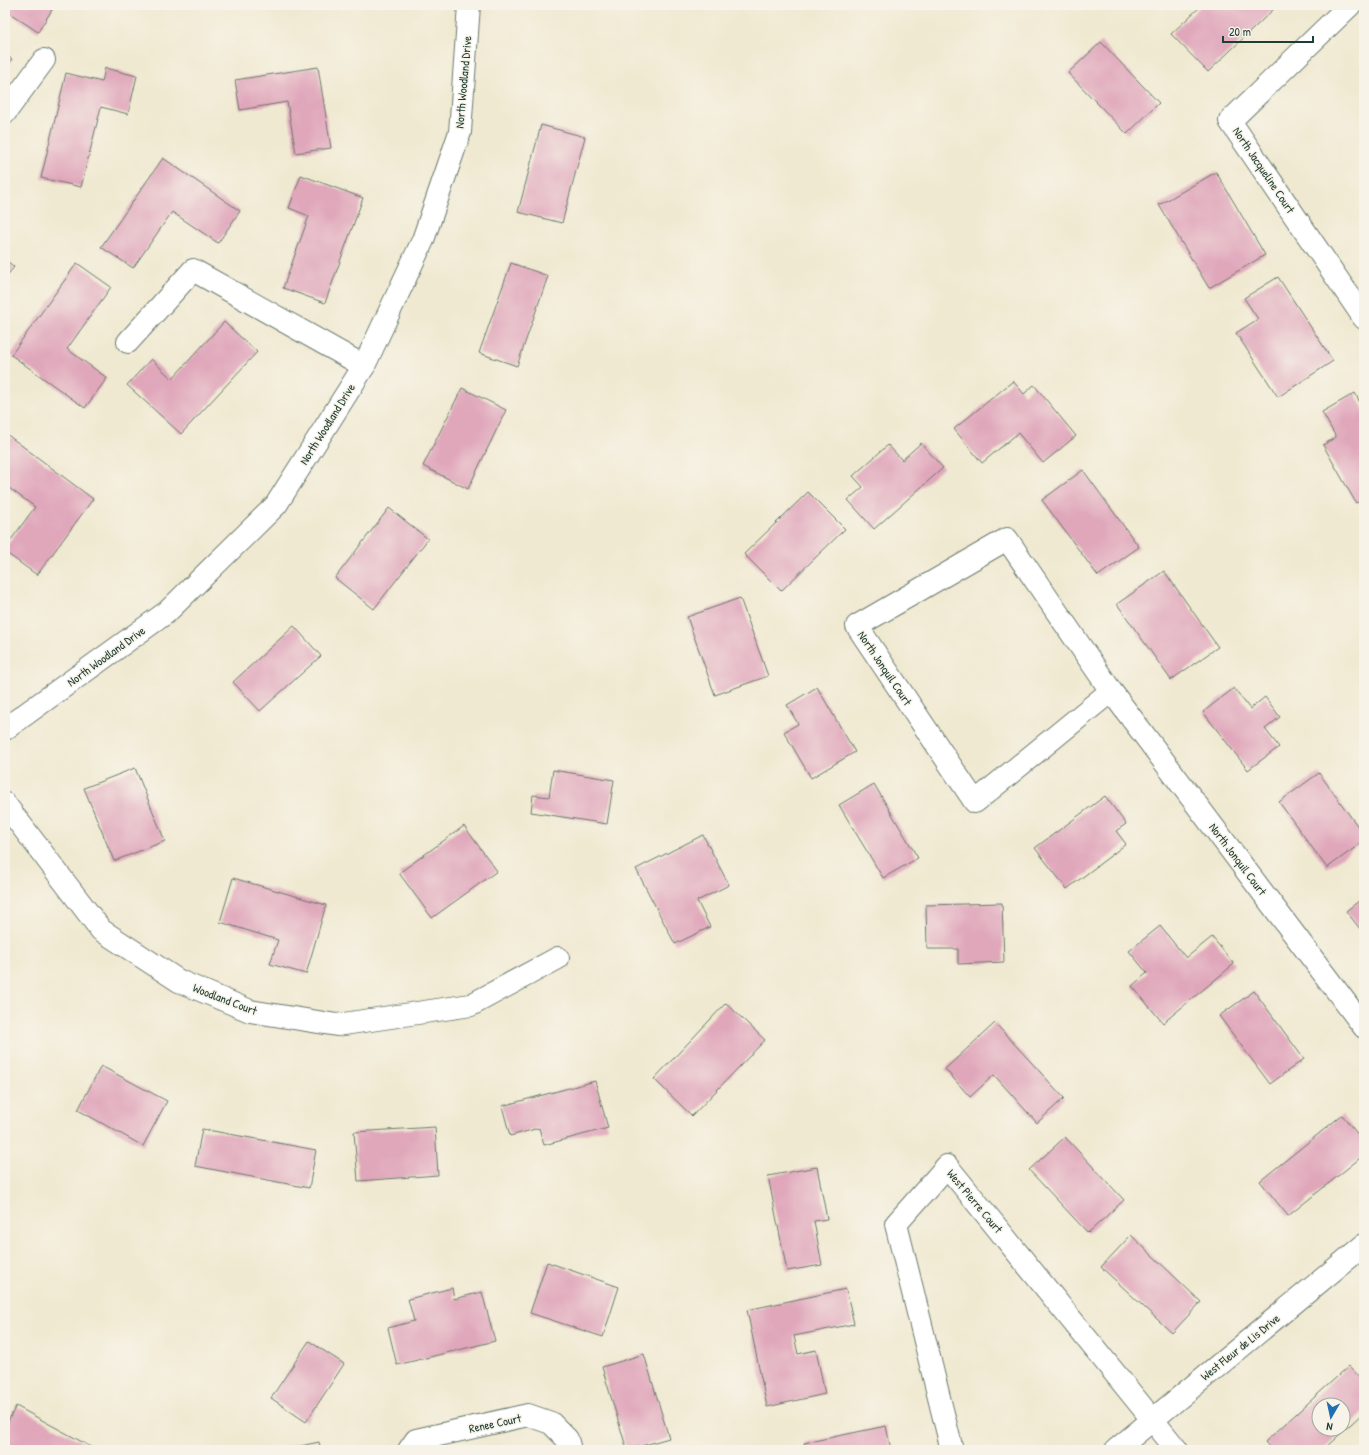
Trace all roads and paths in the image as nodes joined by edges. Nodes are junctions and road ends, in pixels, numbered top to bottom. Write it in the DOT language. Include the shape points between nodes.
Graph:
graph roads {
  1 [pos="469,5"];
  2 [pos="1350,5"];
  3 [pos="1357,5"];
  4 [pos="1364,15"];
  5 [pos="44,60"];
  6 [pos="5,113"];
  7 [pos="1364,318"];
  8 [pos="128,342"];
  9 [pos="364,366"];
  10 [pos="1111,691"];
  11 [pos="5,729"];
  12 [pos="5,804"];
  13 [pos="558,958"];
  14 [pos="1364,1027"];
  15 [pos="1364,1246"];
  16 [pos="1152,1420"];
  17 [pos="409,1450"];
  18 [pos="570,1450"];
  19 [pos="952,1450"];
  20 [pos="1116,1450"];
  21 [pos="1177,1450"];
  1 -- 9 [label="street, North Woodland Drive" via="460,132 423,240"];
  2 -- 7 [label="street, North Jacqueline Court" via="1230,121"];
  3 -- 4 [label="street"];
  5 -- 6 [label="street"];
  8 -- 9 [label="street" via="193,270"];
  9 -- 11 [label="street, North Woodland Drive" via="276,505 167,612"];
  10 -- 10 [label="street, North Jonquil Court" via="1007,538 857,626 975,802"];
  10 -- 14 [label="street, North Jonquil Court"];
  12 -- 13 [label="street, Woodland Court" via="101,930 179,981 250,1011 337,1025 471,1005"];
  15 -- 16 [label="street, West Fleur de Lis Drive"];
  16 -- 19 [label="street, West Pierre Court" via="947,1166 896,1224"];
  16 -- 20 [label="street, West Fleur de Lis Drive"];
  16 -- 21 [label="street"];
  17 -- 18 [label="street, Renee Court" via="416,1440 528,1415 551,1423 567,1439"];
}
